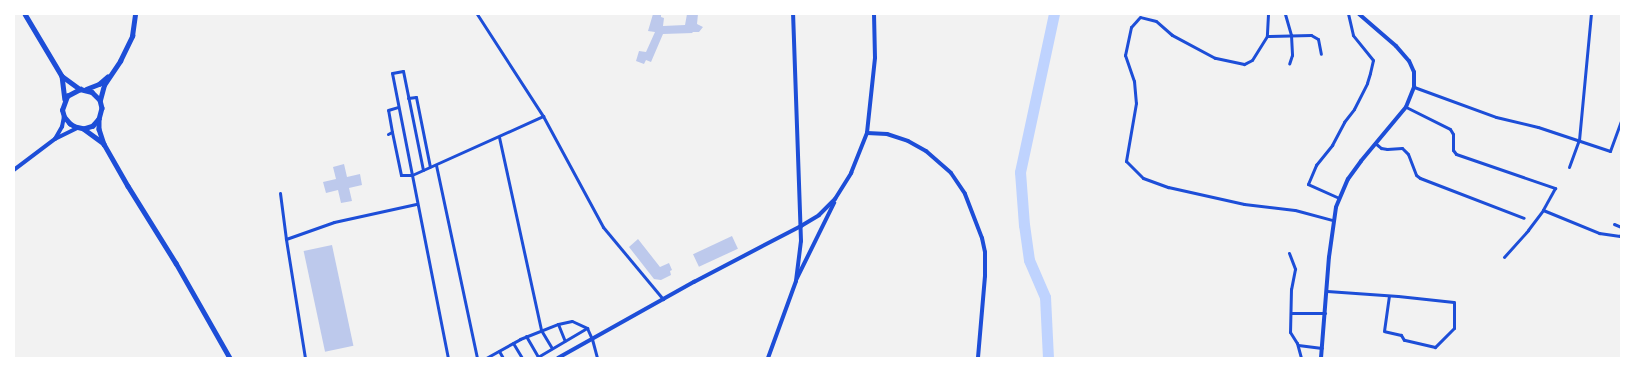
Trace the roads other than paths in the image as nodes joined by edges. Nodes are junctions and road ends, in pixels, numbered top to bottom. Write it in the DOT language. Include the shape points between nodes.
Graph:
graph roads {
  1 [pos="25,14"];
  2 [pos="135,14"];
  3 [pos="477,14"];
  4 [pos="794,14"];
  5 [pos="874,14"];
  6 [pos="1268,14"];
  7 [pos="1285,14"];
  8 [pos="1348,14"];
  9 [pos="1359,14"];
  10 [pos="1591,14"];
  11 [pos="1291,35"];
  12 [pos="1267,36"];
  13 [pos="1322,54"];
  14 [pos="1289,64"];
  15 [pos="110,74"];
  16 [pos="62,76"];
  17 [pos="1414,87"];
  18 [pos="82,89"];
  19 [pos="408,98"];
  20 [pos="65,99"];
  21 [pos="100,100"];
  22 [pos="398,107"];
  23 [pos="1406,107"];
  24 [pos="543,116"];
  25 [pos="64,117"];
  26 [pos="99,119"];
  27 [pos="1621,121"];
  28 [pos="81,128"];
  29 [pos="392,132"];
  30 [pos="868,133"];
  31 [pos="388,134"];
  32 [pos="499,137"];
  33 [pos="56,139"];
  34 [pos="1579,140"];
  35 [pos="104,144"];
  36 [pos="1375,144"];
  37 [pos="436,165"];
  38 [pos="1568,166"];
  39 [pos="430,167"];
  40 [pos="14,170"];
  41 [pos="423,170"];
  42 [pos="412,175"];
  43 [pos="280,193"];
  44 [pos="1339,198"];
  45 [pos="836,199"];
  46 [pos="416,204"];
  47 [pos="1543,210"];
  48 [pos="1524,218"];
  49 [pos="1333,220"];
  50 [pos="1614,224"];
  51 [pos="801,226"];
  52 [pos="1621,227"];
  53 [pos="1621,234"];
  54 [pos="286,239"];
  55 [pos="1289,253"];
  56 [pos="1504,257"];
  57 [pos="796,281"];
  58 [pos="1327,291"];
  59 [pos="1389,296"];
  60 [pos="663,299"];
  61 [pos="1292,313"];
  62 [pos="1325,313"];
  63 [pos="558,324"];
  64 [pos="587,328"];
  65 [pos="541,330"];
  66 [pos="526,336"];
  67 [pos="592,339"];
  68 [pos="565,342"];
  69 [pos="513,343"];
  70 [pos="1298,345"];
  71 [pos="552,348"];
  72 [pos="1322,348"];
  73 [pos="499,351"];
  74 [pos="537,357"];
  75 [pos="230,358"];
  76 [pos="305,358"];
  77 [pos="448,358"];
  78 [pos="477,358"];
  79 [pos="486,358"];
  80 [pos="503,358"];
  81 [pos="522,358"];
  82 [pos="558,358"];
  83 [pos="597,358"];
  84 [pos="768,358"];
  85 [pos="978,358"];
  86 [pos="1301,358"];
  87 [pos="1321,358"];
  1 -- 16 [label="main road"];
  2 -- 15 [label="main road" via="132,36 120,61"];
  3 -- 24 [label="street"];
  4 -- 51 [label="main road"];
  5 -- 30 [label="street" via="875,58"];
  6 -- 12 [label="street"];
  7 -- 11 [label="street"];
  8 -- 44 [label="street" via="1353,35 1373,60 1370,74 1354,109 1332,145 1316,165 1308,184"];
  9 -- 17 [label="main road" via="1396,46 1409,61 1414,72"];
  10 -- 34 [label="street"];
  11 -- 12 [label="street"];
  11 -- 13 [label="street" via="1315,36"];
  11 -- 14 [label="street" via="1292,55"];
  12 -- 49 [label="street" via="1252,60 1244,64 1235,64 1191,47 1156,21 1140,17 1131,27 1124,55 1134,81 1136,103 1126,161 1143,178 1168,187 1244,204 1295,210"];
  15 -- 18 [label="main road" via="95,86"];
  15 -- 21 [label="main road"];
  16 -- 18 [label="main road"];
  16 -- 20 [label="main road"];
  17 -- 23 [label="main road"];
  17 -- 34 [label="street" via="1496,117"];
  18 -- 20 [label="main road"];
  18 -- 21 [label="main road" via="95,94"];
  19 -- 22 [label="street" via="403,71 392,73"];
  19 -- 39 [label="street" via="416,96"];
  19 -- 41 [label="street"];
  20 -- 25 [label="main road" via="62,106"];
  21 -- 26 [label="main road" via="102,108"];
  22 -- 29 [label="street" via="388,110"];
  22 -- 42 [label="street"];
  23 -- 36 [label="main road"];
  23 -- 47 [label="street" via="1450,129 1456,154 1555,188"];
  24 -- 32 [label="street"];
  24 -- 60 [label="street" via="603,227"];
  25 -- 28 [label="main road" via="70,124"];
  25 -- 33 [label="street"];
  26 -- 28 [label="main road" via="93,126"];
  26 -- 35 [label="main road"];
  27 -- 34 [label="street" via="1610,151"];
  28 -- 33 [label="street"];
  28 -- 35 [label="main road"];
  29 -- 31 [label="street"];
  29 -- 42 [label="street" via="401,175"];
  30 -- 45 [label="main road"];
  30 -- 85 [label="main road" via="887,134 926,151 951,173 965,194 978,225 985,252 984,305"];
  32 -- 37 [label="street"];
  32 -- 65 [label="street"];
  33 -- 40 [label="street"];
  34 -- 38 [label="street"];
  35 -- 75 [label="main road"];
  36 -- 44 [label="main road" via="1348,179"];
  36 -- 48 [label="street" via="1387,149 1402,148 1408,154 1416,175 1420,178"];
  37 -- 39 [label="street"];
  37 -- 78 [label="street"];
  39 -- 41 [label="street"];
  41 -- 42 [label="street"];
  42 -- 46 [label="street"];
  43 -- 54 [label="street"];
  44 -- 49 [label="main road"];
  45 -- 51 [label="main road" via="819,215"];
  45 -- 57 [label="main road"];
  46 -- 54 [label="street" via="334,222"];
  46 -- 77 [label="street"];
  47 -- 53 [label="street" via="1600,233 1620,236"];
  47 -- 56 [label="street"];
  49 -- 58 [label="main road"];
  50 -- 52 [label="street"];
  51 -- 57 [label="main road"];
  51 -- 60 [label="street"];
  54 -- 76 [label="street"];
  55 -- 61 [label="street" via="1295,269 1291,289"];
  57 -- 84 [label="main road"];
  58 -- 59 [label="street"];
  58 -- 62 [label="main road"];
  59 -- 59 [label="street" via="1384,331 1401,335 1404,340 1435,347 1454,328 1454,302"];
  60 -- 67 [label="street"];
  61 -- 62 [label="street"];
  61 -- 70 [label="street" via="1290,332"];
  62 -- 72 [label="main road"];
  63 -- 64 [label="street" via="572,321"];
  63 -- 65 [label="street"];
  63 -- 68 [label="street"];
  64 -- 67 [label="street"];
  64 -- 68 [label="street"];
  65 -- 66 [label="street"];
  65 -- 71 [label="street"];
  66 -- 69 [label="street"];
  66 -- 74 [label="street"];
  67 -- 82 [label="street"];
  67 -- 83 [label="street"];
  68 -- 71 [label="street"];
  69 -- 73 [label="street"];
  69 -- 81 [label="street"];
  70 -- 72 [label="street"];
  70 -- 86 [label="street"];
  71 -- 74 [label="street"];
  72 -- 87 [label="main road"];
  73 -- 79 [label="street"];
  73 -- 80 [label="street"];
}
